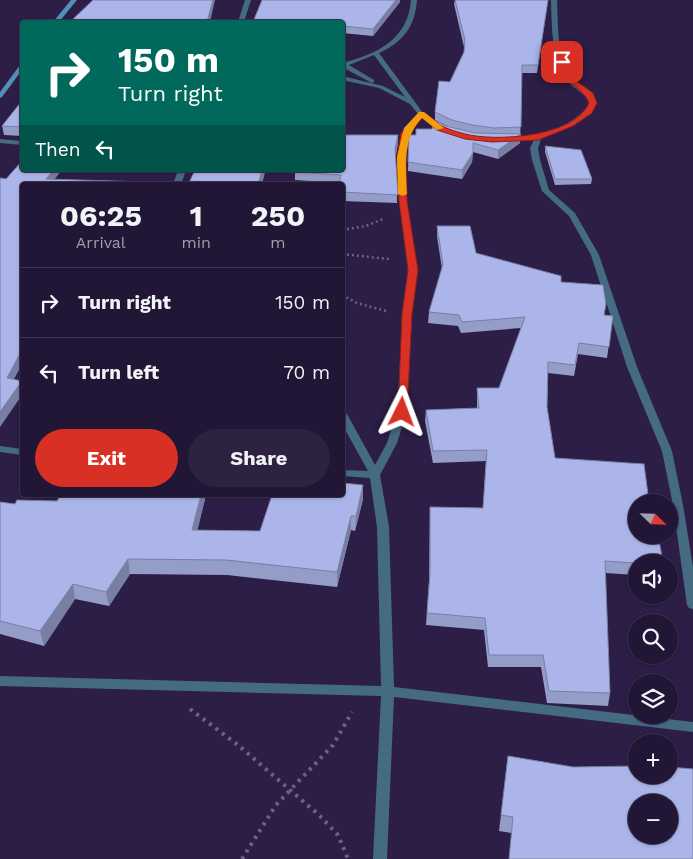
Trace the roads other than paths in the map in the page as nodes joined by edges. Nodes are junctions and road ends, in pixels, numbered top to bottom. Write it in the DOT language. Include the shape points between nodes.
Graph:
graph roads {
  1 [pos="74,0"];
  2 [pos="248,0"];
  3 [pos="414,0"];
  4 [pos="554,0"];
  5 [pos="58,20"];
  6 [pos="242,20"];
  7 [pos="376,54"];
  8 [pos="345,64"];
  9 [pos="345,66"];
  10 [pos="20,69"];
  11 [pos="345,79"];
  12 [pos="381,87"];
  13 [pos="0,96"];
  14 [pos="419,110"];
  15 [pos="448,131"];
  16 [pos="538,138"];
  17 [pos="500,140"];
  18 [pos="0,141"];
  19 [pos="20,143"];
  20 [pos="345,420"];
  21 [pos="0,450"];
  22 [pos="20,452"];
  23 [pos="345,473"];
  24 [pos="375,476"];
  25 [pos="693,605"];
  26 [pos="0,681"];
  27 [pos="388,691"];
  28 [pos="693,727"];
  29 [pos="380,859"];
  1 -- 5 [label="street"];
  2 -- 6 [label="street"];
  3 -- 7 [label="street" via="415,7 407,28 396,41"];
  4 -- 16 [label="street" via="555,29 564,70 568,78 590,95 593,103 590,111 581,118"];
  7 -- 8 [label="street"];
  7 -- 14 [label="street"];
  9 -- 12 [label="street"];
  10 -- 13 [label="street"];
  11 -- 12 [label="street"];
  12 -- 14 [label="street"];
  14 -- 15 [label="street"];
  14 -- 24 [label="street" via="403,143 402,176 413,270 407,314 402,412 392,444"];
  16 -- 17 [label="street"];
  16 -- 25 [label="street" via="534,148 546,191 572,215 595,255 632,368 667,451"];
  18 -- 19 [label="street"];
  20 -- 24 [label="street"];
  21 -- 22 [label="street"];
  23 -- 24 [label="street"];
  24 -- 27 [label="street" via="383,527"];
  26 -- 27 [label="street"];
  27 -- 28 [label="street"];
  27 -- 29 [label="street"];
}
